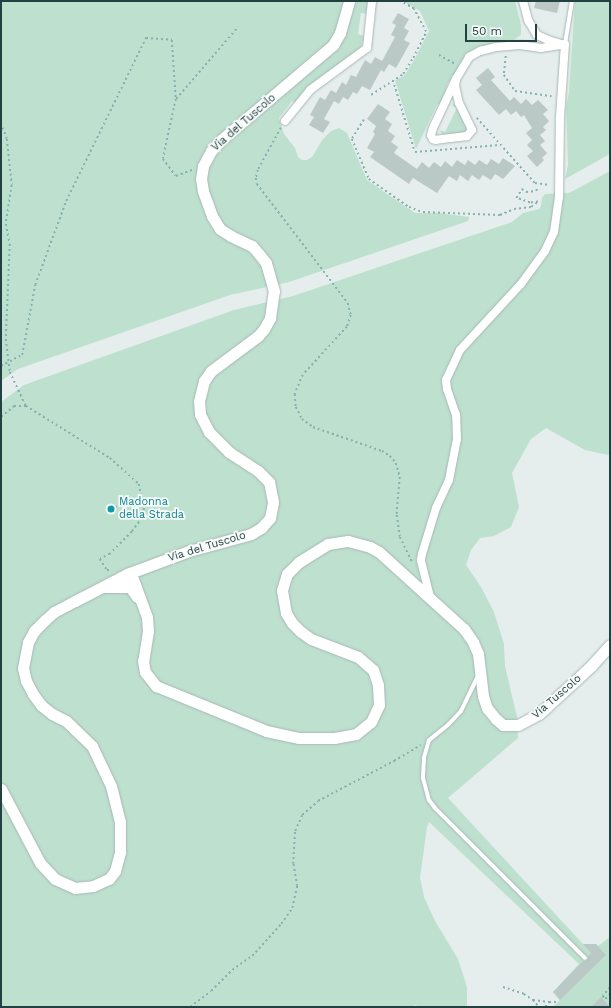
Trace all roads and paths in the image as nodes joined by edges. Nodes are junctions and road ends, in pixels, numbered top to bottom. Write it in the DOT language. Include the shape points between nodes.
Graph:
graph roads {
  1 [pos="349,1"];
  2 [pos="372,1"];
  3 [pos="400,1"];
  4 [pos="523,1"];
  5 [pos="572,1"];
  6 [pos="237,28"];
  7 [pos="565,44"];
  8 [pos="507,46"];
  9 [pos="439,55"];
  10 [pos="468,58"];
  11 [pos="456,79"];
  12 [pos="393,80"];
  13 [pos="371,95"];
  14 [pos="557,96"];
  15 [pos="176,99"];
  16 [pos="475,116"];
  17 [pos="364,120"];
  18 [pos="285,121"];
  19 [pos="1,124"];
  20 [pos="500,145"];
  21 [pos="203,166"];
  22 [pos="560,186"];
  23 [pos="537,188"];
  24 [pos="9,362"];
  25 [pos="1,366"];
  26 [pos="26,406"];
  27 [pos="1,417"];
  28 [pos="142,501"];
  29 [pos="115,507"];
  30 [pos="413,563"];
  31 [pos="143,568"];
  32 [pos="124,576"];
  33 [pos="101,587"];
  34 [pos="430,597"];
  35 [pos="142,606"];
  36 [pos="610,645"];
  37 [pos="478,654"];
  38 [pos="429,740"];
  39 [pos="1,789"];
  40 [pos="585,958"];
  41 [pos="503,987"];
  42 [pos="610,988"];
  43 [pos="610,994"];
  44 [pos="533,1000"];
  45 [pos="549,1002"];
  46 [pos="558,1002"];
  47 [pos="190,1007"];
  48 [pos="539,1007"];
  49 [pos="545,1007"];
  1 -- 21 [label="street, Via del Tuscolo" via="340,33 333,45 221,140"];
  2 -- 18 [label="street" via="367,48 310,90"];
  3 -- 12 [label="path" via="414,9 426,32 403,74"];
  4 -- 7 [label="street" via="528,20 537,35"];
  5 -- 7 [label="lane"];
  6 -- 15 [label="path"];
  7 -- 8 [label="street" via="541,48"];
  7 -- 22 [label="street" via="560,117"];
  8 -- 10 [label="street" via="480,51"];
  8 -- 14 [label="path" via="504,75 515,91"];
  9 -- 10 [label="path" via="459,66 464,57"];
  10 -- 11 [label="street"];
  11 -- 11 [label="street" via="433,128 433,139 467,136 472,130 455,92"];
  12 -- 13 [label="path"];
  12 -- 20 [label="path" via="415,152"];
  15 -- 21 [label="path" via="163,159 176,176"];
  15 -- 24 [label="path" via="172,40 146,38 66,201 35,285 22,355"];
  16 -- 20 [label="path"];
  17 -- 23 [label="path" via="352,139 369,179 409,207 423,212 500,215 531,207 538,202 530,203 516,198 522,189 526,192 536,191"];
  18 -- 30 [label="path" via="258,170 257,184 348,303 351,315 347,327 303,374 295,394 296,407 302,419 313,426 382,451 396,463 400,477 397,515 400,537"];
  19 -- 24 [label="path" via="8,139 12,185 6,224 10,244 6,339"];
  20 -- 22 [label="path" via="535,183"];
  21 -- 31 [label="street, Via del Tuscolo" via="203,191 212,216 220,229 252,246 266,262 274,291 270,318 264,329 211,371 204,381 199,401 200,414 210,432 229,452 265,476 271,488 272,510 266,523 257,531"];
  22 -- 34 [label="street" via="557,221 545,251 511,296 462,346 446,380 446,389 457,421 457,439 449,480 436,508 422,554 421,560"];
  24 -- 25 [label="path"];
  24 -- 26 [label="path" via="10,372"];
  26 -- 27 [label="path" via="14,406"];
  26 -- 28 [label="path" via="110,458 139,484"];
  28 -- 29 [label="path"];
  28 -- 32 [label="path" via="145,514 132,532 110,554 100,559 107,570"];
  31 -- 32 [label="street, Via del Tuscolo"];
  31 -- 35 [label="street" via="139,587"];
  32 -- 33 [label="street, Via del Tuscolo"];
  32 -- 35 [label="street" via="133,579"];
  33 -- 35 [label="street" via="130,587"];
  33 -- 39 [label="street, Via del Tuscolo" via="54,612 34,631 28,642 23,668 26,681 41,705 66,721 92,746 111,786 120,822 120,852 115,871 109,879 93,886 75,888 55,879 40,863"];
  34 -- 35 [label="street, Via Tuscolo" via="379,552 370,546 354,542 338,541 328,544 299,562 287,574 282,590 286,613 292,623 311,639 358,656 374,670 379,705 371,722 356,734 334,738 299,738 266,731 156,686 145,672 148,632 147,617"];
  34 -- 37 [label="street, Via Tuscolo" via="469,635"];
  36 -- 37 [label="street, Via Tuscolo" via="594,664 539,714 525,722 508,726 496,719 487,708"];
  37 -- 38 [label="lane" via="479,672 470,696 449,724"];
  38 -- 40 [label="lane" via="424,758 423,778 429,800"];
  38 -- 47 [label="path" via="318,801 302,815 294,831 292,864 297,886 292,908 252,956"];
  41 -- 44 [label="path"];
  42 -- 43 [label="path" via="603,996 605,999"];
  44 -- 45 [label="path"];
  44 -- 48 [label="path"];
  45 -- 46 [label="path"];
  45 -- 49 [label="path"];
}
